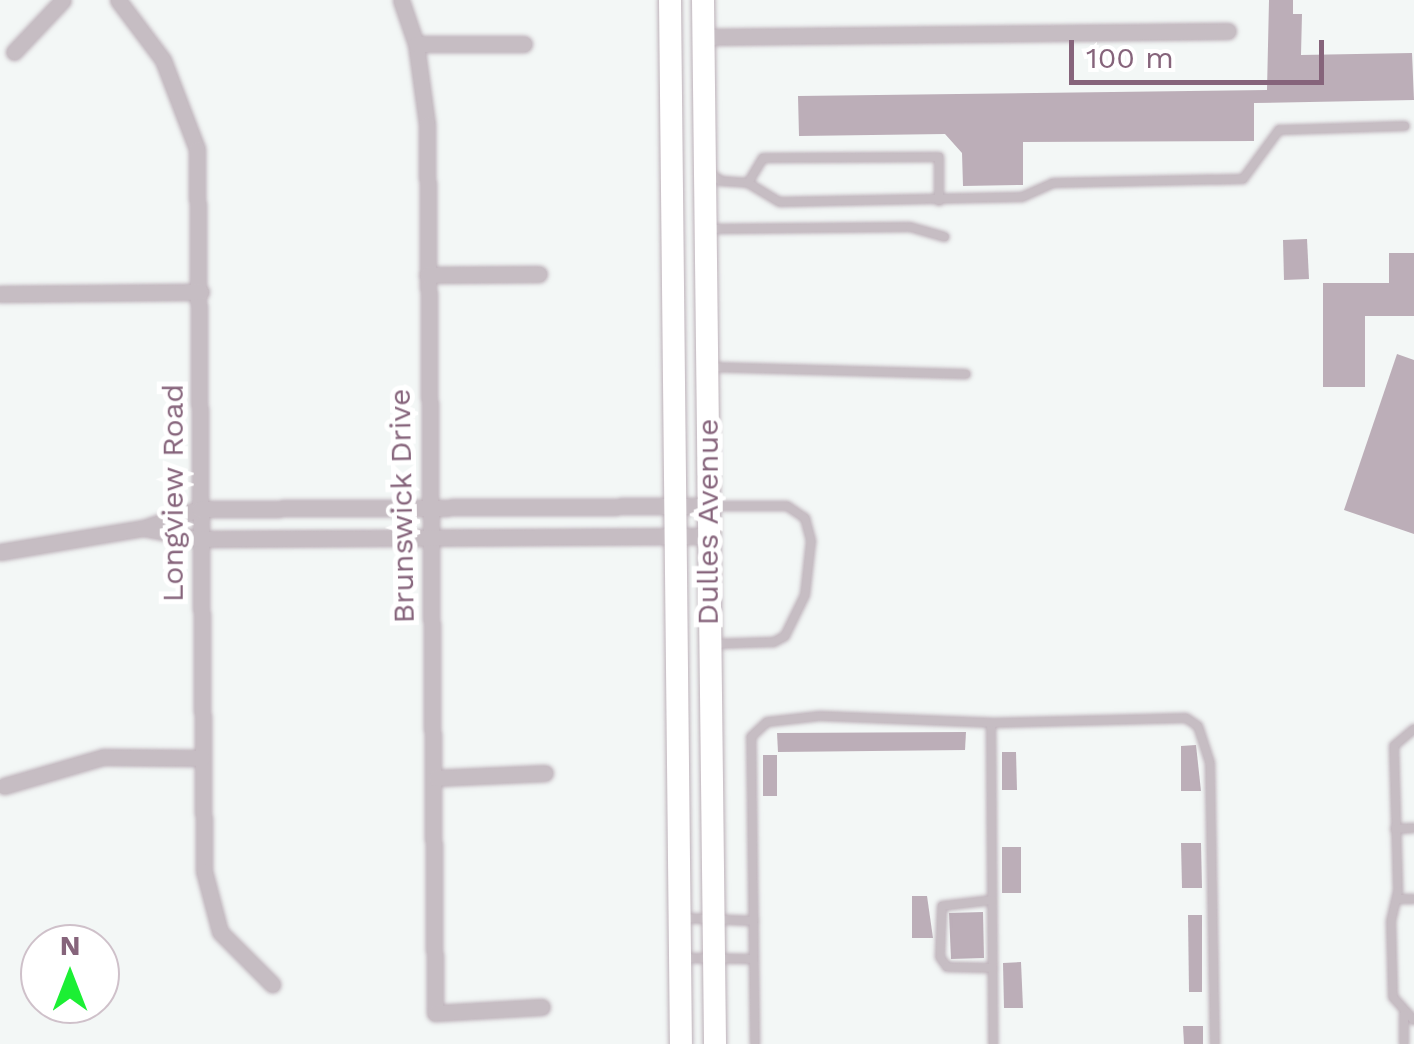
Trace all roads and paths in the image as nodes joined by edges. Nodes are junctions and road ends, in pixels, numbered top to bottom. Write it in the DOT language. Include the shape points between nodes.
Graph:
graph roads {
  1 [pos="64,0"];
  2 [pos="118,0"];
  3 [pos="402,0"];
  4 [pos="670,0"];
  5 [pos="703,0"];
  6 [pos="1228,32"];
  7 [pos="704,37"];
  8 [pos="416,44"];
  9 [pos="524,44"];
  10 [pos="14,52"];
  11 [pos="1406,126"];
  12 [pos="674,169"];
  13 [pos="705,170"];
  14 [pos="748,182"];
  15 [pos="939,201"];
  16 [pos="706,229"];
  17 [pos="944,237"];
  18 [pos="539,274"];
  19 [pos="427,275"];
  20 [pos="201,292"];
  21 [pos="0,294"];
  22 [pos="708,366"];
  23 [pos="966,374"];
  24 [pos="706,506"];
  25 [pos="429,507"];
  26 [pos="676,507"];
  27 [pos="199,509"];
  28 [pos="144,528"];
  29 [pos="706,536"];
  30 [pos="676,537"];
  31 [pos="429,538"];
  32 [pos="199,539"];
  33 [pos="0,552"];
  34 [pos="708,644"];
  35 [pos="991,724"];
  36 [pos="1414,729"];
  37 [pos="202,758"];
  38 [pos="545,773"];
  39 [pos="436,778"];
  40 [pos="4,786"];
  41 [pos="1414,828"];
  42 [pos="1395,829"];
  43 [pos="1397,899"];
  44 [pos="1414,899"];
  45 [pos="992,900"];
  46 [pos="682,918"];
  47 [pos="713,919"];
  48 [pos="754,922"];
  49 [pos="682,958"];
  50 [pos="713,958"];
  51 [pos="754,959"];
  52 [pos="992,968"];
  53 [pos="272,984"];
  54 [pos="542,1007"];
  55 [pos="1404,1015"];
  56 [pos="1414,1020"];
  57 [pos="681,1044"];
  58 [pos="715,1044"];
  59 [pos="755,1044"];
  60 [pos="993,1044"];
  61 [pos="1214,1044"];
  62 [pos="1404,1044"];
  1 -- 10 [label="street"];
  2 -- 20 [label="street, Longview Road" via="163,60 197,149"];
  3 -- 8 [label="street, Brunswick Drive"];
  4 -- 12 [label="main road, Dulles Avenue"];
  5 -- 7 [label="main road, Dulles Avenue"];
  6 -- 7 [label="street"];
  7 -- 13 [label="main road, Dulles Avenue"];
  8 -- 9 [label="street"];
  8 -- 19 [label="street, Brunswick Drive" via="427,124"];
  11 -- 15 [label="lane" via="1279,130 1244,179 1053,183 1022,197"];
  12 -- 13 [label="main road"];
  12 -- 26 [label="main road, Dulles Avenue"];
  13 -- 14 [label="lane" via="721,181"];
  13 -- 16 [label="main road, Dulles Avenue"];
  14 -- 15 [label="lane" via="780,202"];
  14 -- 15 [label="lane" via="763,158 938,156"];
  16 -- 17 [label="lane" via="910,226"];
  16 -- 22 [label="main road, Dulles Avenue"];
  18 -- 19 [label="street"];
  19 -- 25 [label="street, Brunswick Drive"];
  20 -- 21 [label="street"];
  20 -- 27 [label="street, Longview Road"];
  22 -- 23 [label="lane"];
  22 -- 24 [label="main road, Dulles Avenue"];
  24 -- 26 [label="street"];
  24 -- 29 [label="main road, Dulles Avenue"];
  24 -- 34 [label="lane" via="787,506 806,518 811,541 806,595 785,636"];
  25 -- 26 [label="street"];
  25 -- 27 [label="street"];
  25 -- 31 [label="street, Brunswick Drive"];
  26 -- 30 [label="main road, Dulles Avenue"];
  27 -- 28 [label="street"];
  27 -- 32 [label="street, Longview Road"];
  28 -- 32 [label="street"];
  28 -- 33 [label="street"];
  29 -- 30 [label="street"];
  29 -- 34 [label="main road, Dulles Avenue"];
  30 -- 31 [label="street"];
  30 -- 46 [label="main road, Dulles Avenue"];
  31 -- 32 [label="street"];
  31 -- 39 [label="street, Brunswick Drive"];
  32 -- 37 [label="street, Longview Road"];
  34 -- 47 [label="main road, Dulles Avenue"];
  35 -- 45 [label="lane"];
  35 -- 48 [label="lane" via="820,716 767,722 751,737"];
  35 -- 61 [label="lane" via="1186,718 1198,726 1210,763"];
  36 -- 42 [label="lane" via="1394,746"];
  37 -- 40 [label="street" via="103,757"];
  37 -- 53 [label="street, Longview Road" via="209,904 220,932"];
  38 -- 39 [label="street"];
  39 -- 54 [label="street, Brunswick Drive" via="435,1013"];
  41 -- 42 [label="lane"];
  42 -- 43 [label="lane"];
  43 -- 44 [label="lane"];
  43 -- 55 [label="lane" via="1392,997"];
  45 -- 52 [label="lane"];
  45 -- 52 [label="lane" via="942,906 940,958 947,967"];
  46 -- 47 [label="lane"];
  46 -- 49 [label="main road, Dulles Avenue"];
  47 -- 48 [label="lane"];
  47 -- 50 [label="main road, Dulles Avenue"];
  48 -- 51 [label="lane"];
  49 -- 50 [label="lane"];
  49 -- 57 [label="main road, Dulles Avenue"];
  50 -- 51 [label="lane"];
  50 -- 58 [label="main road, Dulles Avenue"];
  51 -- 59 [label="lane"];
  52 -- 60 [label="lane"];
  55 -- 56 [label="lane"];
  55 -- 62 [label="lane"];
}
